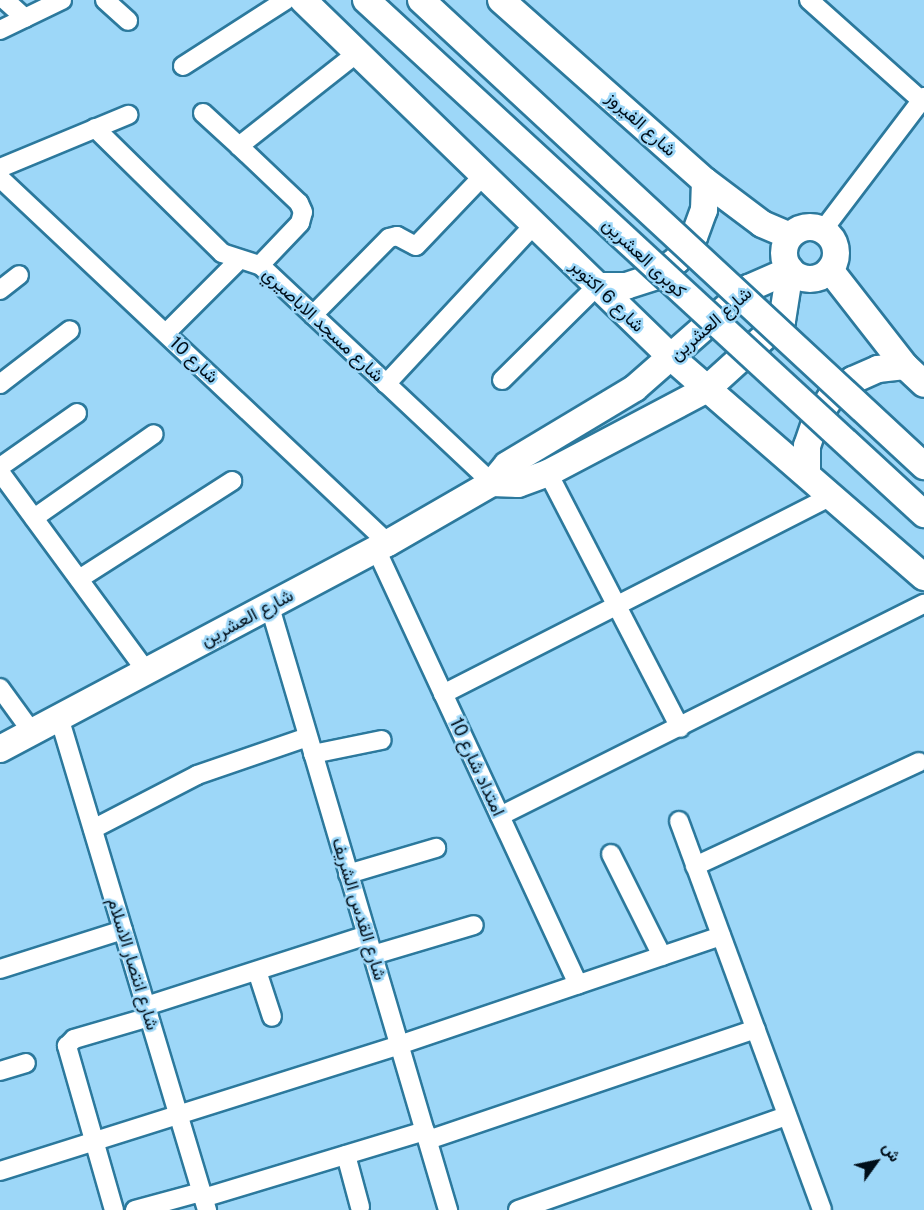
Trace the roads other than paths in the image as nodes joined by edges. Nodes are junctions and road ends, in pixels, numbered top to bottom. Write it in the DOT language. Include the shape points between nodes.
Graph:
graph roads {
  1 [pos="4,0"];
  2 [pos="62,0"];
  3 [pos="105,0"];
  4 [pos="286,0"];
  5 [pos="303,0"];
  6 [pos="366,0"];
  7 [pos="421,0"];
  8 [pos="501,0"];
  9 [pos="811,1"];
  10 [pos="25,18"];
  11 [pos="128,21"];
  12 [pos="0,30"];
  13 [pos="357,53"];
  14 [pos="183,66"];
  15 [pos="923,98"];
  16 [pos="203,112"];
  17 [pos="128,115"];
  18 [pos="95,128"];
  19 [pos="239,146"];
  20 [pos="0,168"];
  21 [pos="483,176"];
  22 [pos="0,178"];
  23 [pos="705,181"];
  24 [pos="534,225"];
  25 [pos="824,230"];
  26 [pos="790,236"];
  27 [pos="239,260"];
  28 [pos="260,265"];
  29 [pos="790,270"];
  30 [pos="830,270"];
  31 [pos="19,275"];
  32 [pos="597,286"];
  33 [pos="0,290"];
  34 [pos="313,315"];
  35 [pos="70,330"];
  36 [pos="166,333"];
  37 [pos="672,358"];
  38 [pos="905,366"];
  39 [pos="502,380"];
  40 [pos="0,384"];
  41 [pos="386,384"];
  42 [pos="924,384"];
  43 [pos="707,389"];
  44 [pos="77,413"];
  45 [pos="154,434"];
  46 [pos="924,466"];
  47 [pos="0,470"];
  48 [pos="548,472"];
  49 [pos="807,473"];
  50 [pos="232,481"];
  51 [pos="492,483"];
  52 [pos="832,496"];
  53 [pos="924,514"];
  54 [pos="34,518"];
  55 [pos="382,546"];
  56 [pos="924,578"];
  57 [pos="79,579"];
  58 [pos="924,604"];
  59 [pos="270,607"];
  60 [pos="618,608"];
  61 [pos="146,671"];
  62 [pos="0,688"];
  63 [pos="443,694"];
  64 [pos="59,717"];
  65 [pos="680,728"];
  66 [pos="32,732"];
  67 [pos="381,740"];
  68 [pos="310,746"];
  69 [pos="0,749"];
  70 [pos="920,762"];
  71 [pos="500,816"];
  72 [pos="679,821"];
  73 [pos="93,829"];
  74 [pos="436,848"];
  75 [pos="611,854"];
  76 [pos="695,866"];
  77 [pos="348,874"];
  78 [pos="474,925"];
  79 [pos="123,930"];
  80 [pos="367,935"];
  81 [pos="721,936"];
  82 [pos="373,955"];
  83 [pos="662,956"];
  84 [pos="0,969"];
  85 [pos="257,971"];
  86 [pos="578,984"];
  87 [pos="147,1011"];
  88 [pos="272,1017"];
  89 [pos="756,1029"];
  90 [pos="399,1045"];
  91 [pos="26,1063"];
  92 [pos="0,1071"];
  93 [pos="178,1114"];
  94 [pos="788,1116"];
  95 [pos="426,1136"];
  96 [pos="94,1141"];
  97 [pos="346,1155"];
  98 [pos="0,1170"];
  99 [pos="204,1200"];
  100 [pos="360,1207"];
  101 [pos="817,1208"];
  102 [pos="114,1210"];
  103 [pos="135,1210"];
  104 [pos="448,1210"];
  105 [pos="518,1210"];
  1 -- 10 [label="street"];
  2 -- 10 [label="street"];
  3 -- 11 [label="street"];
  4 -- 14 [label="street"];
  5 -- 13 [label="main road, شارع 6 اكتوبر"];
  6 -- 53 [label="main road, كوبرى العشرين, bridge"];
  7 -- 46 [label="main road, كوبرى العشرين, bridge"];
  8 -- 23 [label="main road, شارع الفيروز"];
  9 -- 15 [label="street"];
  10 -- 12 [label="street"];
  13 -- 19 [label="street"];
  13 -- 21 [label="main road, شارع 6 اكتوبر"];
  15 -- 25 [label="street"];
  16 -- 19 [label="street"];
  17 -- 18 [label="street"];
  18 -- 20 [label="street"];
  18 -- 27 [label="street, شارع مسجد الاباصيري" via="222,253"];
  19 -- 28 [label="street" via="299,203 303,212 300,223"];
  21 -- 24 [label="main road, شارع 6 اكتوبر"];
  21 -- 34 [label="street" via="416,246 397,236 389,238"];
  22 -- 36 [label="street, شارع 10"];
  23 -- 26 [label="main road, شارع الفيروز" via="762,224"];
  23 -- 32 [label="main road" via="704,210 694,237 677,260 653,277 626,286"];
  24 -- 32 [label="main road, شارع 6 اكتوبر"];
  24 -- 41 [label="street"];
  25 -- 26 [label="main road" via="806,227"];
  25 -- 30 [label="main road" via="836,248"];
  26 -- 29 [label="main road" via="784,253"];
  27 -- 28 [label="street, شارع مسجد الاباصيري"];
  27 -- 36 [label="street"];
  28 -- 34 [label="street, شارع مسجد الاباصيري"];
  29 -- 30 [label="main road" via="806,279 823,276"];
  29 -- 37 [label="main road, شارع العشرين" via="749,288"];
  29 -- 43 [label="main road, شارع العشرين" via="782,321"];
  30 -- 38 [label="main road"];
  31 -- 33 [label="street"];
  32 -- 37 [label="main road, شارع 6 اكتوبر"];
  32 -- 39 [label="street"];
  34 -- 41 [label="street, شارع مسجد الاباصيري"];
  35 -- 40 [label="street"];
  36 -- 55 [label="street, شارع 10"];
  37 -- 43 [label="main road, شارع 6 اكتوبر"];
  37 -- 51 [label="main road, شارع العشرين" via="635,388 507,465"];
  38 -- 42 [label="main road"];
  38 -- 49 [label="main road" via="878,369 853,380 831,397 807,446"];
  41 -- 51 [label="street, شارع مسجد الاباصيري"];
  43 -- 48 [label="main road, شارع العشرين"];
  43 -- 49 [label="main road, شارع 6 اكتوبر"];
  44 -- 47 [label="street"];
  45 -- 54 [label="street"];
  47 -- 54 [label="street"];
  48 -- 51 [label="main road, شارع العشرين" via="518,484"];
  48 -- 60 [label="street"];
  49 -- 52 [label="main road, شارع 6 اكتوبر"];
  50 -- 57 [label="street"];
  51 -- 55 [label="main road, شارع العشرين"];
  52 -- 56 [label="main road, شارع 6 اكتوبر"];
  52 -- 60 [label="street"];
  54 -- 57 [label="street"];
  55 -- 59 [label="main road, شارع العشرين"];
  55 -- 63 [label="street, امتداد شارع 10"];
  57 -- 61 [label="street"];
  58 -- 65 [label="street"];
  59 -- 61 [label="main road, شارع العشرين"];
  59 -- 68 [label="street, شارع القدس الشريف"];
  60 -- 63 [label="street"];
  60 -- 65 [label="street"];
  61 -- 64 [label="main road, شارع العشرين"];
  62 -- 66 [label="street"];
  63 -- 71 [label="street, امتداد شارع 10"];
  64 -- 66 [label="main road, شارع العشرين"];
  64 -- 73 [label="street, شارع انتصار الاسلام"];
  65 -- 71 [label="street"];
  66 -- 69 [label="main road, شارع العشرين"];
  67 -- 68 [label="street"];
  68 -- 73 [label="street" via="197,775"];
  68 -- 77 [label="street, شارع القدس الشريف"];
  70 -- 76 [label="street"];
  71 -- 86 [label="street, امتداد شارع 10"];
  72 -- 76 [label="street"];
  73 -- 79 [label="street, شارع انتصار الاسلام"];
  74 -- 77 [label="street"];
  75 -- 83 [label="street"];
  76 -- 81 [label="street"];
  77 -- 80 [label="street, شارع القدس الشريف"];
  78 -- 82 [label="street"];
  79 -- 84 [label="street"];
  79 -- 87 [label="street, شارع انتصار الاسلام"];
  80 -- 82 [label="street, شارع القدس الشريف"];
  80 -- 85 [label="street"];
  81 -- 83 [label="street"];
  81 -- 89 [label="street"];
  82 -- 90 [label="street, شارع القدس الشريف"];
  83 -- 86 [label="street"];
  85 -- 87 [label="street"];
  85 -- 88 [label="street"];
  86 -- 90 [label="street"];
  87 -- 93 [label="street, شارع انتصار الاسلام"];
  87 -- 96 [label="street" via="67,1046"];
  89 -- 94 [label="street"];
  89 -- 95 [label="street"];
  90 -- 93 [label="street"];
  90 -- 95 [label="street, شارع القدس الشريف"];
  91 -- 92 [label="street"];
  93 -- 96 [label="street"];
  93 -- 99 [label="street, شارع انتصار الاسلام"];
  94 -- 101 [label="street"];
  94 -- 105 [label="street"];
  95 -- 97 [label="street"];
  95 -- 104 [label="street, شارع القدس الشريف"];
  96 -- 98 [label="street"];
  96 -- 102 [label="street"];
  97 -- 99 [label="street"];
  97 -- 100 [label="street"];
  99 -- 103 [label="street"];
}
